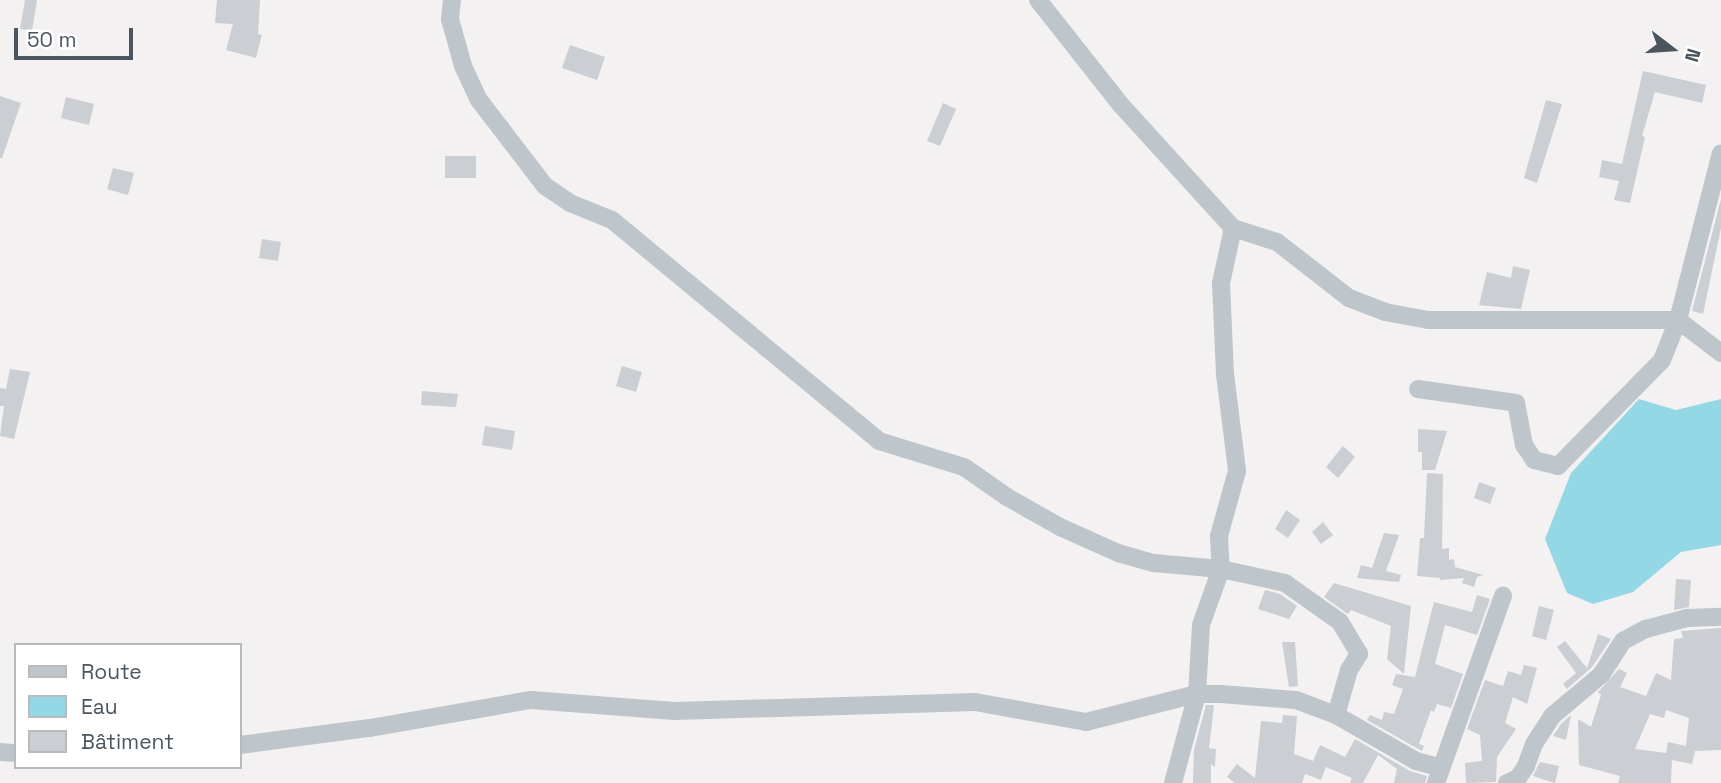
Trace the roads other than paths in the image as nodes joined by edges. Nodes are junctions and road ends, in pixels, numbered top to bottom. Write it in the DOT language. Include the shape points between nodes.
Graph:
graph roads {
  1 [pos="452,0"];
  2 [pos="1038,0"];
  3 [pos="1721,153"];
  4 [pos="1717,189"];
  5 [pos="1233,228"];
  6 [pos="1678,320"];
  7 [pos="1721,353"];
  8 [pos="1418,389"];
  9 [pos="1221,569"];
  10 [pos="1503,596"];
  11 [pos="1721,617"];
  12 [pos="1198,694"];
  13 [pos="1336,715"];
  14 [pos="242,745"];
  15 [pos="1438,775"];
  16 [pos="1173,783"];
  17 [pos="1507,783"];
  1 -- 9 [label="street" via="450,19 463,66 479,100 545,186 570,203 612,220 878,441 964,467 1028,509 1118,553 1154,563"];
  2 -- 5 [label="street" via="1121,104"];
  3 -- 4 [label="street"];
  4 -- 6 [label="street"];
  5 -- 6 [label="street" via="1277,243 1349,298 1385,312 1427,320"];
  5 -- 9 [label="street" via="1221,283 1224,374 1237,471 1219,536"];
  6 -- 7 [label="street"];
  6 -- 8 [label="street" via="1662,360 1558,466 1534,460 1524,445 1516,403"];
  9 -- 12 [label="street" via="1202,625"];
  9 -- 13 [label="street" via="1284,583 1340,622 1359,653"];
  10 -- 15 [label="street"];
  11 -- 17 [label="street" via="1687,618 1623,640 1601,675 1552,716 1518,778"];
  12 -- 13 [label="street" via="1278,696"];
  12 -- 14 [label="street" via="1086,722 975,702 676,711 531,700"];
  12 -- 16 [label="street"];
  13 -- 15 [label="street"];
}
